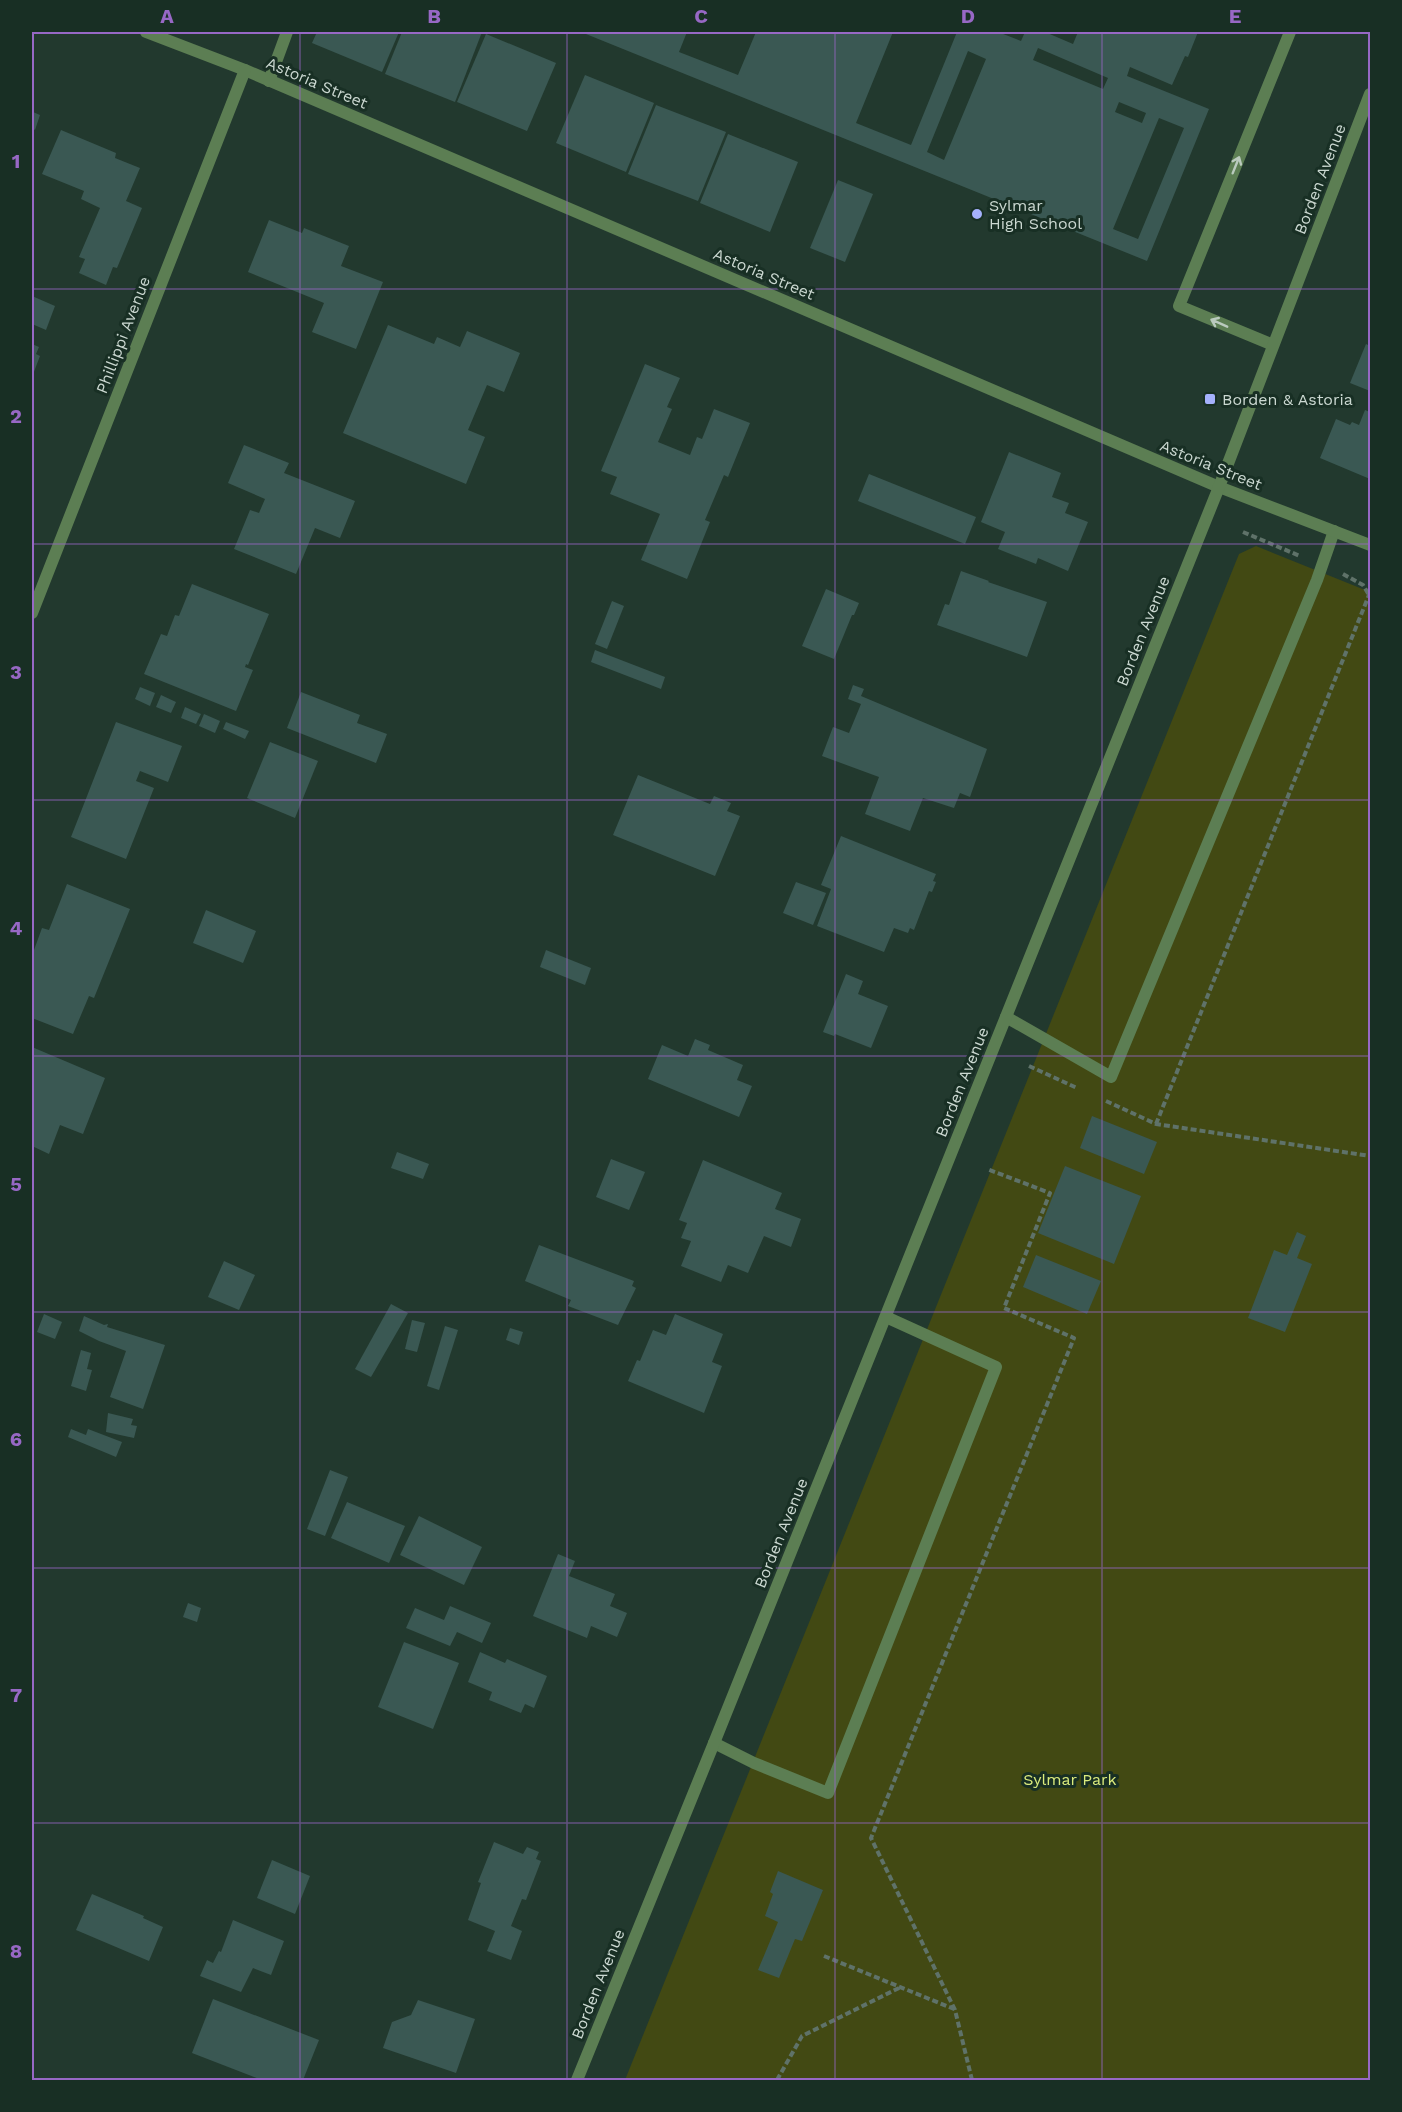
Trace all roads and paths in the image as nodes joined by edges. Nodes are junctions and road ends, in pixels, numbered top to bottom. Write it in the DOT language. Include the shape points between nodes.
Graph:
graph roads {
  1 [pos="146,32"];
  2 [pos="287,32"];
  3 [pos="1290,32"];
  4 [pos="245,70"];
  5 [pos="269,81"];
  6 [pos="1371,94"];
  7 [pos="1273,345"];
  8 [pos="1219,487"];
  9 [pos="1334,531"];
  10 [pos="1371,546"];
  11 [pos="1371,596"];
  12 [pos="32,613"];
  13 [pos="1006,1017"];
  14 [pos="1029,1066"];
  15 [pos="1082,1090"];
  16 [pos="1103,1100"];
  17 [pos="1156,1124"];
  18 [pos="1371,1156"];
  19 [pos="987,1169"];
  20 [pos="886,1317"];
  21 [pos="714,1743"];
  22 [pos="824,1956"];
  23 [pos="901,1987"];
  24 [pos="955,2010"];
  25 [pos="577,2080"];
  26 [pos="777,2080"];
  27 [pos="972,2080"];
  1 -- 4 [label="street, Astoria Street"];
  2 -- 5 [label="street"];
  7 -- 3 [label="street, one-way" via="1179,306"];
  4 -- 5 [label="street, Astoria Street"];
  4 -- 12 [label="street, Phillippi Avenue"];
  5 -- 8 [label="street, Astoria Street"];
  6 -- 7 [label="street, Borden Avenue"];
  7 -- 8 [label="street, Borden Avenue"];
  8 -- 9 [label="street, Astoria Street"];
  8 -- 13 [label="street, Borden Avenue"];
  9 -- 10 [label="street, Astoria Street"];
  9 -- 13 [label="street" via="1111,1077"];
  11 -- 17 [label="path"];
  13 -- 20 [label="street, Borden Avenue"];
  14 -- 15 [label="path"];
  16 -- 17 [label="path"];
  17 -- 18 [label="path"];
  19 -- 24 [label="path" via="1050,1193 1004,1308 1074,1338 871,1838"];
  20 -- 21 [label="street, Borden Avenue"];
  20 -- 21 [label="street" via="996,1367 828,1793"];
  21 -- 25 [label="street, Borden Avenue"];
  22 -- 23 [label="path"];
  23 -- 24 [label="path"];
  23 -- 26 [label="path" via="802,2036"];
  24 -- 27 [label="path"];
}
